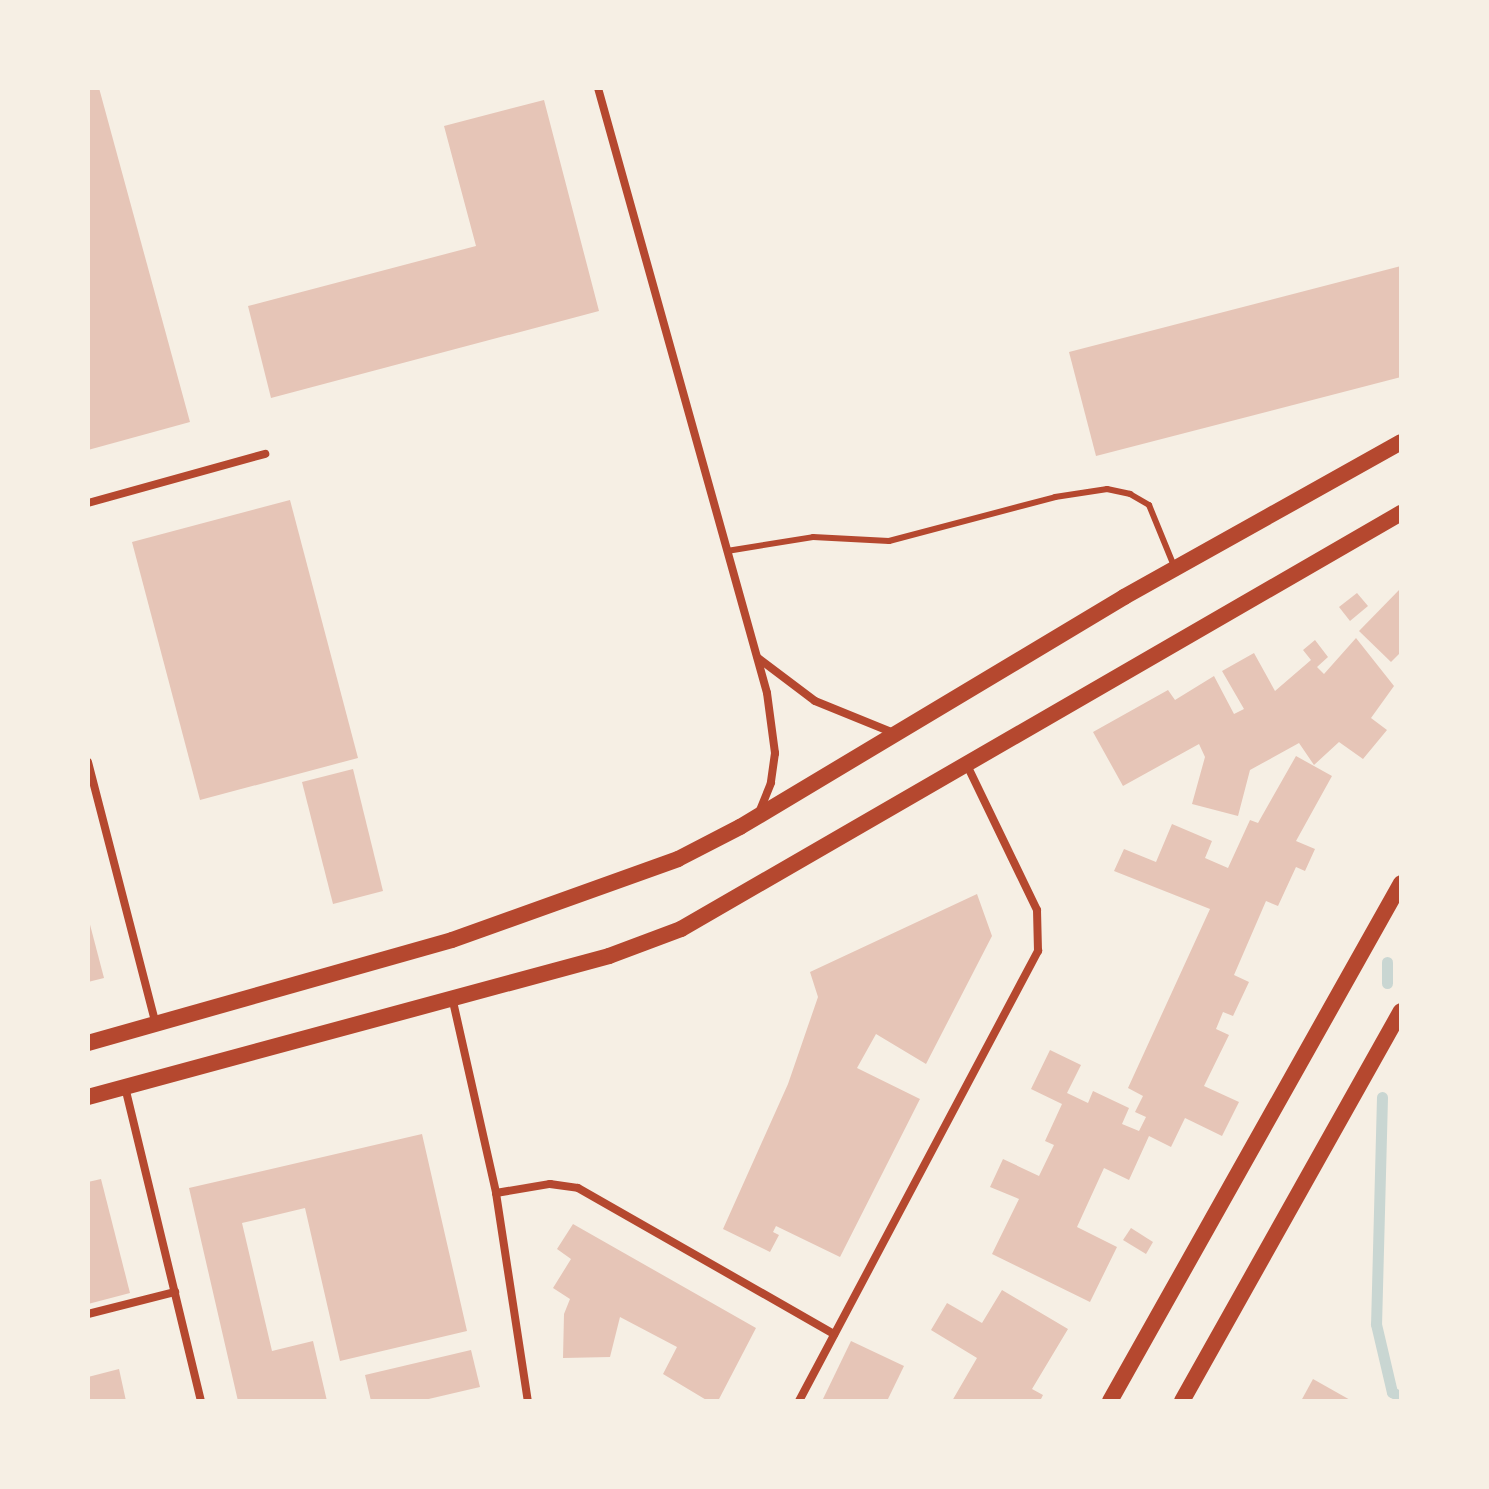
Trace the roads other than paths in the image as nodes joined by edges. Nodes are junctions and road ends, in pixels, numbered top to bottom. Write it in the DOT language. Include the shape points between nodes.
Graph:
graph roads {
  1 [pos="598,88"];
  2 [pos="1401,442"];
  3 [pos="265,454"];
  4 [pos="88,503"];
  5 [pos="1401,513"];
  6 [pos="727,551"];
  7 [pos="1175,568"];
  8 [pos="757,658"];
  9 [pos="894,733"];
  10 [pos="88,762"];
  11 [pos="967,765"];
  12 [pos="99,806"];
  13 [pos="88,809"];
  14 [pos="757,817"];
  15 [pos="1401,883"];
  16 [pos="452,996"];
  17 [pos="1401,1011"];
  18 [pos="156,1024"];
  19 [pos="88,1043"];
  20 [pos="125,1087"];
  21 [pos="88,1097"];
  22 [pos="496,1193"];
  23 [pos="175,1292"];
  24 [pos="88,1314"];
  25 [pos="834,1334"];
  26 [pos="201,1401"];
  27 [pos="528,1401"];
  28 [pos="799,1401"];
  29 [pos="1110,1401"];
  30 [pos="1182,1401"];
  1 -- 6 [label="street"];
  2 -- 7 [label="main road"];
  3 -- 4 [label="street"];
  5 -- 11 [label="main road"];
  6 -- 7 [label="lane" via="813,537 889,541 1055,497 1107,489 1149,505"];
  6 -- 8 [label="street"];
  7 -- 9 [label="main road"];
  8 -- 9 [label="street" via="815,701"];
  8 -- 14 [label="street" via="775,753 771,783"];
  9 -- 14 [label="main road"];
  10 -- 12 [label="street"];
  11 -- 16 [label="main road" via="681,929 609,956"];
  11 -- 25 [label="street" via="1037,910 1038,951"];
  12 -- 13 [label="street"];
  12 -- 18 [label="street"];
  14 -- 18 [label="main road" via="678,859 500,924"];
  15 -- 29 [label="main road"];
  16 -- 20 [label="main road"];
  16 -- 22 [label="street"];
  17 -- 30 [label="main road"];
  18 -- 19 [label="main road"];
  20 -- 21 [label="main road"];
  20 -- 23 [label="street"];
  22 -- 25 [label="street" via="550,1184 578,1188"];
  22 -- 27 [label="street"];
  23 -- 24 [label="street"];
  23 -- 26 [label="street"];
  25 -- 28 [label="street"];
}
